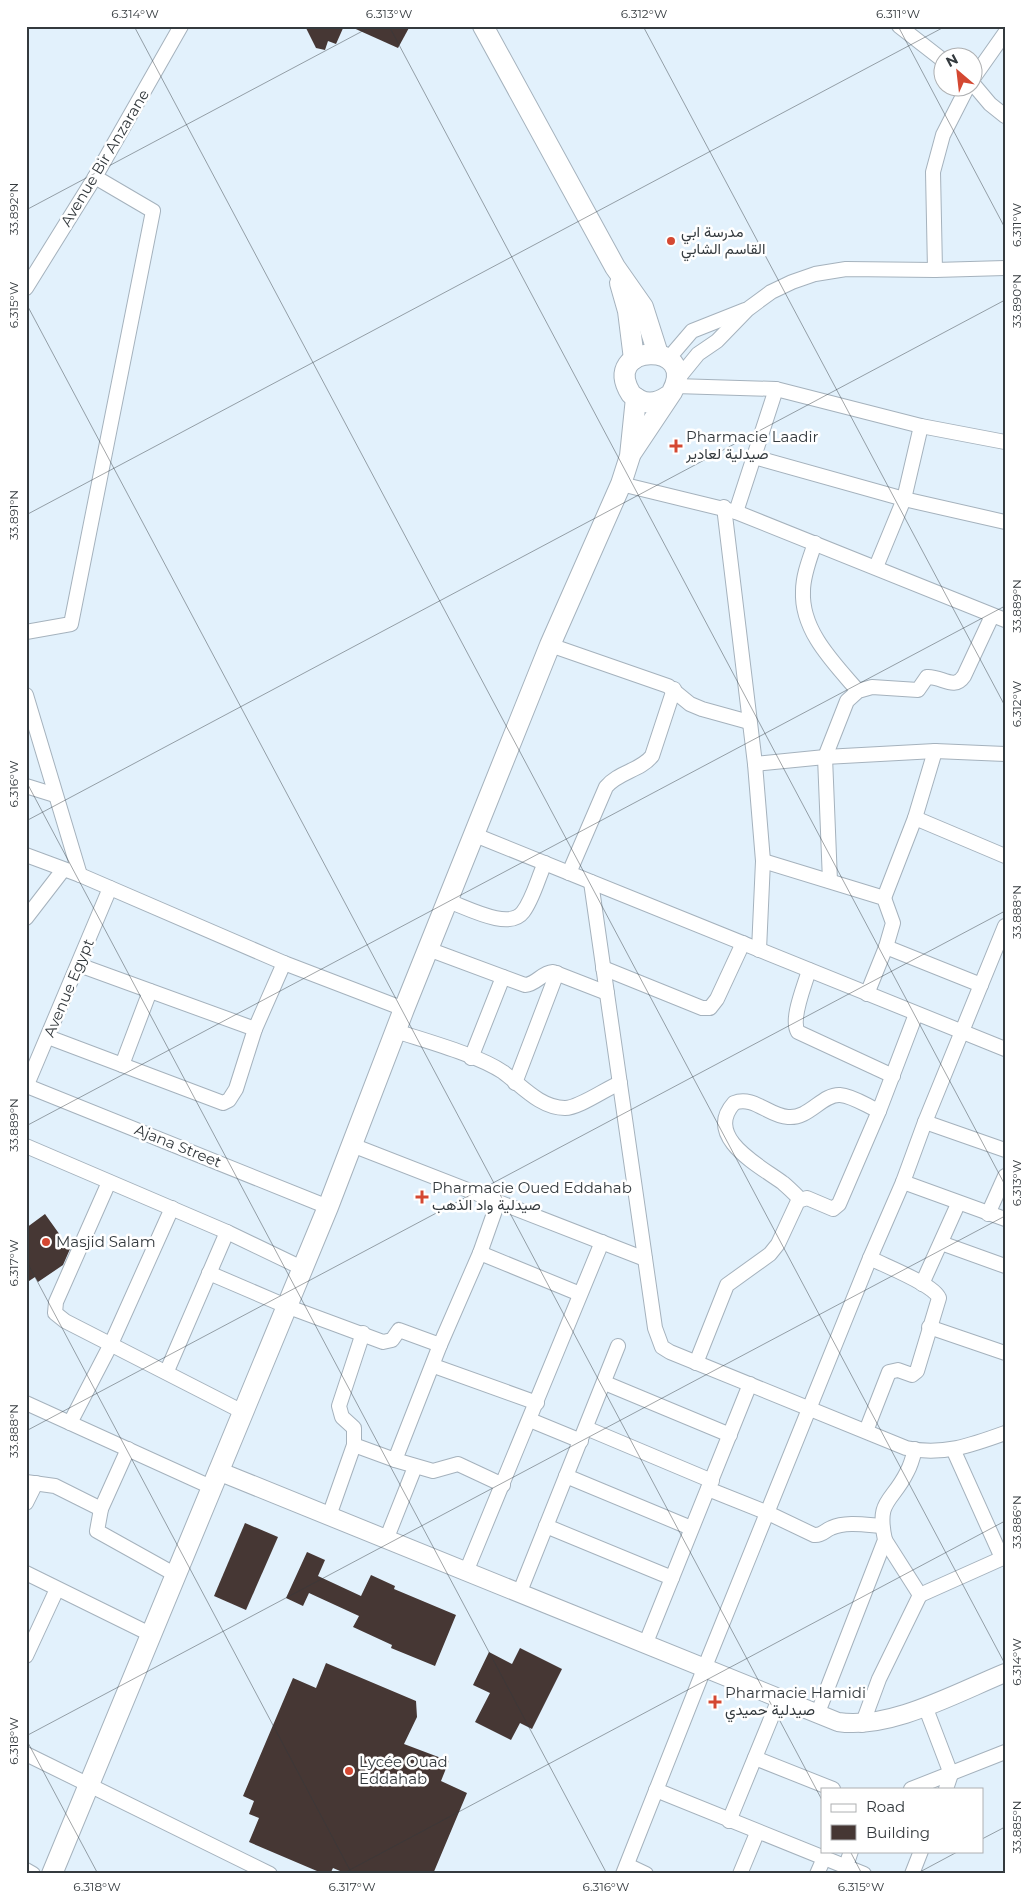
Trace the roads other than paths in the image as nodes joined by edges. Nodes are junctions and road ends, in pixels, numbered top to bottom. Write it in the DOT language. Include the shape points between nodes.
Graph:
graph roads {
  1 [pos="181,26"];
  2 [pos="483,26"];
  3 [pos="899,26"];
  4 [pos="1005,33"];
  5 [pos="934,53"];
  6 [pos="984,63"];
  7 [pos="984,97"];
  8 [pos="963,98"];
  9 [pos="1005,116"];
  10 [pos="95,177"];
  11 [pos="615,267"];
  12 [pos="1005,268"];
  13 [pos="935,270"];
  14 [pos="26,288"];
  15 [pos="748,309"];
  16 [pos="663,356"];
  17 [pos="634,359"];
  18 [pos="673,388"];
  19 [pos="776,389"];
  20 [pos="636,398"];
  21 [pos="921,426"];
  22 [pos="1005,442"];
  23 [pos="630,456"];
  24 [pos="754,457"];
  25 [pos="621,484"];
  26 [pos="904,499"];
  27 [pos="730,509"];
  28 [pos="1005,522"];
  29 [pos="815,543"];
  30 [pos="876,566"];
  31 [pos="999,618"];
  32 [pos="26,632"];
  33 [pos="550,645"];
  34 [pos="674,689"];
  35 [pos="858,691"];
  36 [pos="26,695"];
  37 [pos="749,722"];
  38 [pos="935,751"];
  39 [pos="1005,754"];
  40 [pos="825,757"];
  41 [pos="755,764"];
  42 [pos="26,786"];
  43 [pos="55,795"];
  44 [pos="915,818"];
  45 [pos="475,835"];
  46 [pos="26,855"];
  47 [pos="1005,856"];
  48 [pos="763,861"];
  49 [pos="545,863"];
  50 [pos="64,870"];
  51 [pos="569,873"];
  52 [pos="80,875"];
  53 [pos="830,881"];
  54 [pos="591,882"];
  55 [pos="110,888"];
  56 [pos="884,898"];
  57 [pos="448,900"];
  58 [pos="26,918"];
  59 [pos="1005,926"];
  60 [pos="1002,942"];
  61 [pos="743,943"];
  62 [pos="886,947"];
  63 [pos="428,949"];
  64 [pos="759,950"];
  65 [pos="284,963"];
  66 [pos="79,965"];
  67 [pos="603,968"];
  68 [pos="809,970"];
  69 [pos="556,973"];
  70 [pos="503,977"];
  71 [pos="981,985"];
  72 [pos="150,991"];
  73 [pos="607,993"];
  74 [pos="867,994"];
  75 [pos="404,1009"];
  76 [pos="916,1014"];
  77 [pos="255,1029"];
  78 [pos="396,1030"];
  79 [pos="963,1032"];
  80 [pos="48,1037"];
  81 [pos="1005,1049"];
  82 [pos="471,1058"];
  83 [pos="122,1065"];
  84 [pos="892,1076"];
  85 [pos="515,1083"];
  86 [pos="620,1083"];
  87 [pos="27,1086"];
  88 [pos="879,1111"];
  89 [pos="925,1122"];
  90 [pos="352,1145"];
  91 [pos="26,1146"];
  92 [pos="1005,1150"];
  93 [pos="1005,1176"];
  94 [pos="109,1182"];
  95 [pos="904,1182"];
  96 [pos="800,1199"];
  97 [pos="498,1202"];
  98 [pos="958,1204"];
  99 [pos="328,1207"];
  100 [pos="172,1208"];
  101 [pos="988,1214"];
  102 [pos="1005,1219"];
  103 [pos="228,1232"];
  104 [pos="602,1242"];
  105 [pos="941,1243"];
  106 [pos="480,1254"];
  107 [pos="870,1258"];
  108 [pos="645,1259"];
  109 [pos="1005,1266"];
  110 [pos="302,1268"];
  111 [pos="209,1273"];
  112 [pos="922,1284"];
  113 [pos="580,1294"];
  114 [pos="286,1306"];
  115 [pos="929,1327"];
  116 [pos="363,1333"];
  117 [pos="111,1344"];
  118 [pos="440,1345"];
  119 [pos="618,1346"];
  120 [pos="1005,1353"];
  121 [pos="696,1363"];
  122 [pos="434,1366"];
  123 [pos="167,1371"];
  124 [pos="605,1383"];
  125 [pos="750,1384"];
  126 [pos="26,1403"];
  127 [pos="537,1403"];
  128 [pos="809,1408"];
  129 [pos="243,1412"];
  130 [pos="530,1420"];
  131 [pos="70,1423"];
  132 [pos="866,1431"];
  133 [pos="1005,1433"];
  134 [pos="584,1435"];
  135 [pos="730,1435"];
  136 [pos="354,1445"];
  137 [pos="128,1449"];
  138 [pos="915,1450"];
  139 [pos="953,1450"];
  140 [pos="396,1460"];
  141 [pos="415,1467"];
  142 [pos="566,1476"];
  143 [pos="215,1479"];
  144 [pos="31,1483"];
  145 [pos="503,1485"];
  146 [pos="710,1485"];
  147 [pos="26,1503"];
  148 [pos="100,1509"];
  149 [pos="768,1513"];
  150 [pos="329,1516"];
  151 [pos="546,1526"];
  152 [pos="691,1528"];
  153 [pos="884,1533"];
  154 [pos="386,1540"];
  155 [pos="1004,1558"];
  156 [pos="466,1572"];
  157 [pos="26,1573"];
  158 [pos="176,1575"];
  159 [pos="672,1578"];
  160 [pos="57,1588"];
  161 [pos="519,1594"];
  162 [pos="920,1595"];
  163 [pos="152,1635"];
  164 [pos="645,1645"];
  165 [pos="26,1656"];
  166 [pos="704,1669"];
  167 [pos="1005,1673"];
  168 [pos="779,1699"];
  169 [pos="925,1706"];
  170 [pos="817,1715"];
  171 [pos="862,1724"];
  172 [pos="1005,1752"];
  173 [pos="26,1754"];
  174 [pos="755,1758"];
  175 [pos="951,1774"];
  176 [pos="87,1784"];
  177 [pos="830,1788"];
  178 [pos="914,1788"];
  179 [pos="946,1788"];
  180 [pos="656,1790"];
  181 [pos="729,1821"];
  182 [pos="757,1833"];
  183 [pos="852,1852"];
  184 [pos="921,1852"];
  185 [pos="824,1858"];
  186 [pos="846,1866"];
  187 [pos="26,1870"];
  188 [pos="625,1870"];
  189 [pos="33,1874"];
  190 [pos="52,1874"];
  191 [pos="270,1874"];
  192 [pos="646,1874"];
  193 [pos="740,1874"];
  194 [pos="817,1874"];
  195 [pos="864,1874"];
  196 [pos="912,1874"];
  1 -- 10 [label="street, Avenue Bir Anzarane"];
  2 -- 11 [label="main road"];
  3 -- 5 [label="street"];
  4 -- 6 [label="street"];
  7 -- 9 [label="street"];
  8 -- 13 [label="street" via="943,135 933,172"];
  10 -- 14 [label="street, Avenue Bir Anzarane"];
  10 -- 32 [label="street" via="153,211 71,624"];
  11 -- 16 [label="main road" via="643,307"];
  11 -- 17 [label="main road" via="628,311"];
  12 -- 13 [label="street"];
  13 -- 15 [label="street" via="846,269 814,274 771,292"];
  15 -- 16 [label="street" via="692,331"];
  15 -- 18 [label="street" via="717,341 698,354"];
  16 -- 17 [label="main road" via="647,353"];
  16 -- 18 [label="main road" via="675,369"];
  17 -- 20 [label="main road" via="628,366 626,378 628,389"];
  18 -- 19 [label="street"];
  18 -- 20 [label="main road" via="652,403"];
  18 -- 23 [label="main road"];
  19 -- 21 [label="street"];
  19 -- 24 [label="street"];
  20 -- 23 [label="main road"];
  21 -- 22 [label="street"];
  21 -- 26 [label="street"];
  23 -- 25 [label="main road"];
  24 -- 26 [label="street"];
  24 -- 27 [label="street"];
  25 -- 27 [label="street"];
  25 -- 33 [label="main road"];
  26 -- 28 [label="street"];
  26 -- 30 [label="street"];
  27 -- 29 [label="street"];
  27 -- 37 [label="street"];
  29 -- 30 [label="street"];
  29 -- 35 [label="street" via="803,591 807,617 814,636"];
  30 -- 31 [label="street"];
  31 -- 35 [label="street" via="959,682 953,684 930,677 914,691 885,687"];
  33 -- 34 [label="street"];
  33 -- 45 [label="main road"];
  34 -- 37 [label="street" via="696,707"];
  34 -- 51 [label="street" via="652,756 647,762 613,779 606,787"];
  35 -- 40 [label="street" via="847,701"];
  36 -- 43 [label="street"];
  37 -- 41 [label="street"];
  38 -- 39 [label="street"];
  38 -- 40 [label="street"];
  38 -- 44 [label="street"];
  40 -- 41 [label="street"];
  40 -- 53 [label="street"];
  41 -- 48 [label="street"];
  42 -- 43 [label="street"];
  43 -- 52 [label="street"];
  44 -- 47 [label="street"];
  44 -- 56 [label="street"];
  45 -- 49 [label="street"];
  45 -- 57 [label="main road"];
  46 -- 50 [label="street"];
  48 -- 53 [label="street"];
  48 -- 64 [label="street"];
  49 -- 51 [label="street"];
  49 -- 57 [label="street" via="524,912 516,918 502,921"];
  50 -- 52 [label="street"];
  50 -- 58 [label="street"];
  51 -- 54 [label="street"];
  52 -- 55 [label="street"];
  53 -- 56 [label="street"];
  54 -- 61 [label="street"];
  54 -- 67 [label="street"];
  55 -- 65 [label="street"];
  55 -- 66 [label="street, Avenue Egypt"];
  56 -- 62 [label="street" via="893,923"];
  57 -- 63 [label="main road"];
  59 -- 60 [label="street"];
  60 -- 71 [label="street"];
  61 -- 64 [label="street"];
  61 -- 67 [label="street" via="710,1008 702,1008"];
  62 -- 71 [label="street"];
  62 -- 74 [label="street"];
  63 -- 70 [label="street"];
  63 -- 75 [label="main road"];
  64 -- 68 [label="street"];
  65 -- 75 [label="street"];
  65 -- 77 [label="street"];
  66 -- 72 [label="street"];
  66 -- 80 [label="street, Avenue Egypt"];
  67 -- 73 [label="street"];
  68 -- 74 [label="street"];
  68 -- 84 [label="street" via="794,1023 798,1032"];
  69 -- 70 [label="street" via="547,973 536,983 528,985"];
  69 -- 73 [label="street"];
  69 -- 85 [label="street"];
  70 -- 82 [label="street"];
  71 -- 79 [label="street"];
  72 -- 77 [label="street"];
  72 -- 83 [label="street"];
  73 -- 86 [label="street"];
  74 -- 76 [label="street"];
  75 -- 78 [label="main road"];
  76 -- 79 [label="street"];
  76 -- 84 [label="street"];
  77 -- 83 [label="street" via="236,1089 223,1103"];
  78 -- 82 [label="street"];
  78 -- 90 [label="main road"];
  79 -- 81 [label="street"];
  79 -- 89 [label="street"];
  80 -- 83 [label="street"];
  80 -- 87 [label="street, Avenue Egypt"];
  82 -- 85 [label="street" via="497,1068"];
  84 -- 88 [label="street"];
  85 -- 86 [label="street" via="551,1105 564,1108"];
  86 -- 108 [label="street"];
  87 -- 99 [label="street, Ajana Street"];
  88 -- 96 [label="street" via="837,1207 829,1208 806,1198"];
  88 -- 96 [label="street" via="840,1095 790,1118 746,1100 734,1102 727,1126 738,1151"];
  89 -- 92 [label="street"];
  89 -- 95 [label="street"];
  90 -- 97 [label="street"];
  90 -- 99 [label="main road"];
  91 -- 94 [label="street"];
  93 -- 101 [label="street"];
  94 -- 100 [label="street"];
  94 -- 117 [label="street" via="54,1310 60,1318"];
  95 -- 98 [label="street"];
  95 -- 107 [label="street"];
  96 -- 121 [label="street" via="770,1254 727,1285"];
  97 -- 104 [label="street"];
  97 -- 106 [label="street"];
  98 -- 101 [label="street"];
  98 -- 105 [label="street"];
  99 -- 110 [label="main road"];
  100 -- 103 [label="street"];
  100 -- 117 [label="street"];
  101 -- 102 [label="street"];
  103 -- 110 [label="street"];
  103 -- 111 [label="street"];
  104 -- 108 [label="street"];
  104 -- 113 [label="street"];
  105 -- 109 [label="street"];
  105 -- 112 [label="street"];
  106 -- 113 [label="street"];
  106 -- 118 [label="street"];
  107 -- 112 [label="street"];
  107 -- 128 [label="street"];
  108 -- 121 [label="street" via="658,1340 670,1352"];
  110 -- 114 [label="main road"];
  111 -- 114 [label="street"];
  111 -- 123 [label="street"];
  112 -- 115 [label="street" via="939,1298"];
  113 -- 127 [label="street"];
  114 -- 116 [label="street"];
  114 -- 129 [label="main road"];
  115 -- 120 [label="street"];
  115 -- 132 [label="street" via="917,1371 912,1375 896,1370 889,1372"];
  116 -- 118 [label="street" via="387,1342 399,1330"];
  116 -- 136 [label="street" via="339,1406 342,1417 354,1428"];
  117 -- 123 [label="street"];
  117 -- 131 [label="street"];
  118 -- 122 [label="street"];
  119 -- 124 [label="street"];
  121 -- 125 [label="street"];
  122 -- 127 [label="street"];
  122 -- 140 [label="street"];
  123 -- 129 [label="street"];
  124 -- 134 [label="street"];
  124 -- 135 [label="street"];
  125 -- 128 [label="street"];
  125 -- 135 [label="street"];
  126 -- 131 [label="street"];
  127 -- 130 [label="street"];
  128 -- 132 [label="street"];
  128 -- 149 [label="street"];
  129 -- 143 [label="main road"];
  130 -- 134 [label="street"];
  130 -- 145 [label="street"];
  131 -- 137 [label="street"];
  132 -- 138 [label="street"];
  133 -- 139 [label="street"];
  134 -- 142 [label="street"];
  134 -- 146 [label="street"];
  135 -- 146 [label="street"];
  136 -- 140 [label="street"];
  136 -- 150 [label="street"];
  137 -- 143 [label="street"];
  137 -- 148 [label="street"];
  138 -- 139 [label="street"];
  138 -- 153 [label="street" via="908,1472 884,1506"];
  139 -- 155 [label="street"];
  140 -- 141 [label="street"];
  141 -- 145 [label="street" via="433,1472 458,1464"];
  141 -- 154 [label="street"];
  142 -- 151 [label="street"];
  142 -- 152 [label="street"];
  143 -- 150 [label="street"];
  143 -- 158 [label="main road"];
  144 -- 147 [label="street"];
  144 -- 148 [label="street" via="56,1486"];
  145 -- 156 [label="street"];
  146 -- 149 [label="street"];
  146 -- 152 [label="street"];
  148 -- 158 [label="street" via="96,1526 98,1532"];
  149 -- 153 [label="street" via="814,1535 822,1535 834,1527 857,1524"];
  149 -- 166 [label="street"];
  150 -- 154 [label="street"];
  151 -- 159 [label="street"];
  151 -- 161 [label="street"];
  152 -- 159 [label="street"];
  153 -- 162 [label="street"];
  153 -- 170 [label="street"];
  154 -- 156 [label="street"];
  155 -- 162 [label="street"];
  156 -- 161 [label="street"];
  157 -- 160 [label="street"];
  158 -- 163 [label="main road"];
  159 -- 164 [label="street"];
  160 -- 163 [label="street"];
  160 -- 165 [label="street"];
  161 -- 164 [label="street"];
  162 -- 171 [label="street" via="879,1679"];
  163 -- 176 [label="main road"];
  164 -- 166 [label="street"];
  166 -- 168 [label="street"];
  166 -- 180 [label="street"];
  167 -- 169 [label="street"];
  168 -- 170 [label="street"];
  168 -- 174 [label="street"];
  169 -- 171 [label="street" via="896,1718"];
  169 -- 175 [label="street"];
  170 -- 171 [label="street" via="838,1722"];
  172 -- 175 [label="street"];
  173 -- 176 [label="street"];
  174 -- 177 [label="street"];
  174 -- 181 [label="street"];
  175 -- 178 [label="street"];
  175 -- 179 [label="street"];
  176 -- 190 [label="main road"];
  176 -- 191 [label="street"];
  180 -- 181 [label="street"];
  180 -- 188 [label="street"];
  181 -- 182 [label="street"];
  182 -- 185 [label="street"];
  182 -- 193 [label="street"];
  183 -- 186 [label="street"];
  184 -- 196 [label="street"];
  185 -- 186 [label="street"];
  185 -- 194 [label="street"];
  186 -- 195 [label="street"];
  187 -- 189 [label="street"];
  188 -- 192 [label="street"];
}
